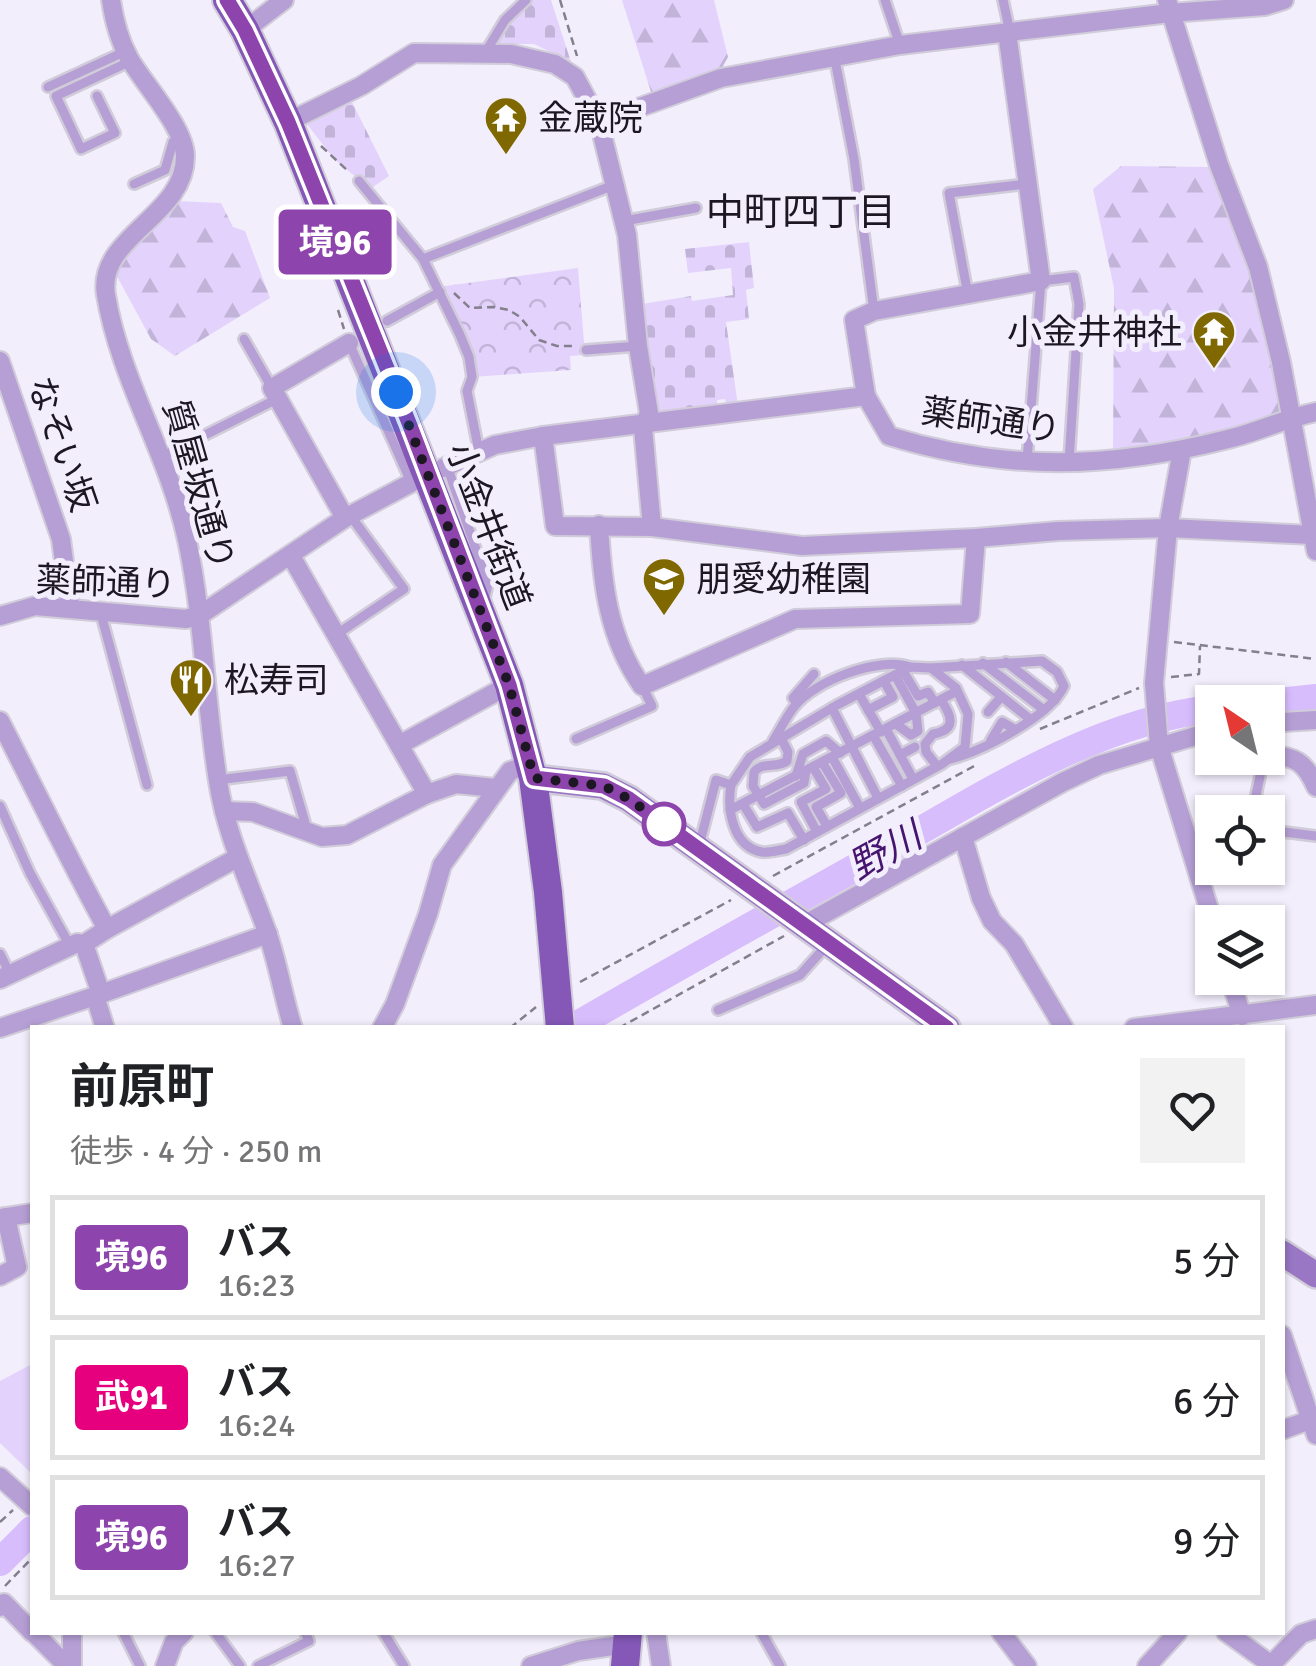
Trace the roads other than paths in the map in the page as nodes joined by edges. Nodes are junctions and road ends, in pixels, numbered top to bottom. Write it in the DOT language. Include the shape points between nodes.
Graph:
graph roads {
  1 [pos="110,0"];
  2 [pos="227,0"];
  3 [pos="284,0"];
  4 [pos="526,0"];
  5 [pos="885,0"];
  6 [pos="1003,0"];
  7 [pos="1284,0"];
  8 [pos="1168,7"];
  9 [pos="245,30"];
  10 [pos="1008,32"];
  11 [pos="900,45"];
  12 [pos="485,53"];
  13 [pos="129,56"];
  14 [pos="835,60"];
  15 [pos="48,87"];
  16 [pos="97,96"];
  17 [pos="288,122"];
  18 [pos="599,122"];
  19 [pos="180,138"];
  20 [pos="358,180"];
  21 [pos="134,184"];
  22 [pos="616,184"];
  23 [pos="1026,184"];
  24 [pos="696,208"];
  25 [pos="624,222"];
  26 [pos="422,259"];
  27 [pos="1041,281"];
  28 [pos="440,292"];
  29 [pos="968,295"];
  30 [pos="874,311"];
  31 [pos="387,321"];
  32 [pos="244,339"];
  33 [pos="349,343"];
  34 [pos="638,346"];
  35 [pos="586,350"];
  36 [pos="0,361"];
  37 [pos="274,394"];
  38 [pos="866,396"];
  39 [pos="1316,412"];
  40 [pos="1291,417"];
  41 [pos="646,423"];
  42 [pos="543,436"];
  43 [pos="1182,450"];
  44 [pos="479,452"];
  45 [pos="163,456"];
  46 [pos="1027,463"];
  47 [pos="1069,464"];
  48 [pos="445,467"];
  49 [pos="411,483"];
  50 [pos="348,516"];
  51 [pos="599,524"];
  52 [pos="652,527"];
  53 [pos="1168,528"];
  54 [pos="976,538"];
  55 [pos="1314,543"];
  56 [pos="291,556"];
  57 [pos="70,607"];
  58 [pos="100,610"];
  59 [pos="482,612"];
  60 [pos="200,615"];
  61 [pos="0,616"];
  62 [pos="337,634"];
  63 [pos="1005,661"];
  64 [pos="983,663"];
  65 [pos="962,665"];
  66 [pos="931,668"];
  67 [pos="903,671"];
  68 [pos="814,674"];
  69 [pos="884,681"];
  70 [pos="509,685"];
  71 [pos="642,686"];
  72 [pos="957,691"];
  73 [pos="859,694"];
  74 [pos="1001,696"];
  75 [pos="1056,700"];
  76 [pos="938,702"];
  77 [pos="796,704"];
  78 [pos="832,708"];
  79 [pos="868,710"];
  80 [pos="1044,710"];
  81 [pos="988,712"];
  82 [pos="916,713"];
  83 [pos="1030,720"];
  84 [pos="1316,720"];
  85 [pos="0,721"];
  86 [pos="1285,722"];
  87 [pos="884,730"];
  88 [pos="1194,735"];
  89 [pos="576,740"];
  90 [pos="776,741"];
  91 [pos="399,745"];
  92 [pos="852,746"];
  93 [pos="1159,746"];
  94 [pos="915,747"];
  95 [pos="900,755"];
  96 [pos="1285,756"];
  97 [pos="888,761"];
  98 [pos="823,762"];
  99 [pos="942,763"];
  100 [pos="876,768"];
  101 [pos="532,771"];
  102 [pos="796,776"];
  103 [pos="913,779"];
  104 [pos="218,780"];
  105 [pos="731,784"];
  106 [pos="146,785"];
  107 [pos="902,786"];
  108 [pos="1316,787"];
  109 [pos="495,788"];
  110 [pos="427,794"];
  111 [pos="757,796"];
  112 [pos="878,798"];
  113 [pos="743,804"];
  114 [pos="0,806"];
  115 [pos="860,808"];
  116 [pos="730,810"];
  117 [pos="224,811"];
  118 [pos="822,829"];
  119 [pos="1285,832"];
  120 [pos="308,834"];
  121 [pos="1316,836"];
  122 [pos="963,838"];
  123 [pos="804,840"];
  124 [pos="699,849"];
  125 [pos="237,858"];
  126 [pos="1208,905"];
  127 [pos="802,926"];
  128 [pos="108,928"];
  129 [pos="268,934"];
  130 [pos="828,944"];
  131 [pos="77,945"];
  132 [pos="0,954"];
  133 [pos="5,977"];
  134 [pos="98,995"];
  135 [pos="1235,995"];
  136 [pos="1316,1005"];
  137 [pos="718,1010"];
  138 [pos="1242,1016"];
  139 [pos="1185,1024"];
  140 [pos="105,1025"];
  141 [pos="292,1025"];
  142 [pos="384,1025"];
  143 [pos="560,1025"];
  144 [pos="943,1025"];
  145 [pos="1062,1025"];
  146 [pos="0,1028"];
  147 [pos="30,1213"];
  148 [pos="3,1218"];
  149 [pos="1285,1255"];
  150 [pos="0,1276"];
  151 [pos="1316,1276"];
  152 [pos="1285,1344"];
  153 [pos="1313,1428"];
  154 [pos="1285,1430"];
  155 [pos="0,1477"];
  156 [pos="30,1504"];
  157 [pos="0,1606"];
  158 [pos="30,1629"];
  159 [pos="1316,1629"];
  160 [pos="36,1635"];
  161 [pos="72,1635"];
  162 [pos="124,1635"];
  163 [pos="181,1635"];
  164 [pos="217,1635"];
  165 [pos="306,1635"];
  166 [pos="385,1635"];
  167 [pos="656,1635"];
  168 [pos="763,1635"];
  169 [pos="1003,1635"];
  170 [pos="1175,1635"];
  171 [pos="1230,1635"];
  172 [pos="627,1647"];
  173 [pos="1272,1665"];
  174 [pos="70,1666"];
  175 [pos="140,1666"];
  176 [pos="164,1666"];
  177 [pos="240,1666"];
  178 [pos="258,1666"];
  179 [pos="404,1666"];
  180 [pos="532,1666"];
  181 [pos="661,1666"];
  182 [pos="780,1666"];
  183 [pos="1027,1666"];
  184 [pos="1147,1666"];
  1 -- 13 [label="street"];
  2 -- 9 [label="main road, 小金井街道"];
  3 -- 9 [label="street"];
  4 -- 12 [label="lane"];
  5 -- 11 [label="lane"];
  6 -- 10 [label="lane"];
  7 -- 8 [label="street"];
  8 -- 10 [label="street"];
  8 -- 40 [label="street" via="1258,267"];
  9 -- 17 [label="main road, 小金井街道"];
  10 -- 11 [label="street"];
  10 -- 23 [label="street"];
  11 -- 14 [label="street"];
  12 -- 17 [label="street" via="414,53"];
  12 -- 18 [label="street" via="555,64 575,77"];
  13 -- 15 [label="lane"];
  13 -- 16 [label="lane" via="56,96 81,149 115,133"];
  13 -- 19 [label="street"];
  14 -- 18 [label="street" via="720,78"];
  14 -- 30 [label="lane"];
  17 -- 59 [label="main road, 小金井街道"];
  18 -- 22 [label="street"];
  19 -- 21 [label="lane" via="164,170"];
  19 -- 45 [label="street, 質屋坂通り" via="186,160 173,194 106,271 123,355"];
  20 -- 26 [label="lane"];
  22 -- 25 [label="street"];
  22 -- 26 [label="lane"];
  23 -- 27 [label="street"];
  23 -- 29 [label="lane" via="948,193"];
  24 -- 25 [label="lane"];
  25 -- 34 [label="street"];
  26 -- 28 [label="lane"];
  27 -- 29 [label="street"];
  27 -- 46 [label="lane"];
  27 -- 47 [label="lane" via="1074,277 1076,290"];
  28 -- 31 [label="lane"];
  28 -- 44 [label="lane" via="469,356 467,390"];
  29 -- 30 [label="street"];
  30 -- 38 [label="street" via="854,320"];
  32 -- 37 [label="lane"];
  33 -- 37 [label="street"];
  33 -- 49 [label="lane"];
  34 -- 35 [label="lane"];
  34 -- 41 [label="street"];
  36 -- 57 [label="street, なそい坂" via="60,539"];
  37 -- 45 [label="lane"];
  37 -- 50 [label="street"];
  38 -- 41 [label="street"];
  38 -- 46 [label="street, 薬師通り" via="888,436"];
  39 -- 40 [label="street, 薬師通り"];
  40 -- 43 [label="street, 薬師通り"];
  40 -- 55 [label="street"];
  41 -- 42 [label="street"];
  41 -- 52 [label="street"];
  42 -- 44 [label="street"];
  42 -- 51 [label="street" via="555,526"];
  43 -- 47 [label="street, 薬師通り"];
  43 -- 53 [label="street"];
  44 -- 48 [label="street"];
  45 -- 60 [label="street, 質屋坂通り"];
  46 -- 47 [label="street, 薬師通り"];
  48 -- 59 [label="lane" via="488,584"];
  49 -- 50 [label="street, 薬師通り"];
  50 -- 56 [label="street, 薬師通り"];
  50 -- 62 [label="lane" via="404,589"];
  51 -- 52 [label="street"];
  51 -- 71 [label="street" via="614,633"];
  52 -- 54 [label="street" via="802,546"];
  53 -- 54 [label="street"];
  53 -- 55 [label="street"];
  53 -- 93 [label="street" via="1154,681"];
  54 -- 71 [label="street" via="970,614 794,619"];
  56 -- 60 [label="street, 薬師通り"];
  56 -- 62 [label="street"];
  57 -- 58 [label="street, 薬師通り"];
  57 -- 61 [label="street, 薬師通り" via="35,606"];
  58 -- 60 [label="street, 薬師通り"];
  58 -- 106 [label="lane"];
  59 -- 70 [label="main road, 小金井街道"];
  60 -- 104 [label="street, 質屋坂通り"];
  62 -- 91 [label="street"];
  63 -- 64 [label="lane"];
  63 -- 75 [label="lane"];
  63 -- 75 [label="lane" via="1042,661 1057,672 1064,686"];
  64 -- 65 [label="lane"];
  64 -- 80 [label="lane"];
  65 -- 66 [label="lane"];
  65 -- 74 [label="lane"];
  66 -- 67 [label="lane"];
  66 -- 72 [label="lane"];
  67 -- 69 [label="lane"];
  67 -- 76 [label="lane" via="918,696 928,692"];
  67 -- 77 [label="lane" via="900,664 867,665"];
  67 -- 82 [label="lane"];
  68 -- 77 [label="lane"];
  69 -- 73 [label="lane"];
  69 -- 79 [label="lane" via="893,697"];
  70 -- 91 [label="street"];
  70 -- 101 [label="main road, 小金井街道"];
  71 -- 89 [label="lane" via="652,706"];
  72 -- 76 [label="lane"];
  72 -- 99 [label="lane" via="968,714 965,746"];
  73 -- 78 [label="lane"];
  73 -- 79 [label="lane"];
  74 -- 81 [label="lane"];
  74 -- 83 [label="lane"];
  75 -- 80 [label="lane"];
  76 -- 82 [label="lane"];
  76 -- 99 [label="lane" via="952,718 950,725 925,744"];
  77 -- 90 [label="lane"];
  78 -- 90 [label="lane"];
  78 -- 92 [label="lane"];
  79 -- 87 [label="lane"];
  80 -- 83 [label="lane"];
  82 -- 87 [label="lane"];
  82 -- 87 [label="lane" via="918,731"];
  83 -- 99 [label="lane"];
  84 -- 86 [label="street"];
  85 -- 128 [label="street"];
  87 -- 92 [label="lane"];
  87 -- 95 [label="lane"];
  87 -- 97 [label="lane"];
  88 -- 93 [label="street"];
  90 -- 105 [label="lane" via="750,756"];
  90 -- 111 [label="lane" via="788,757 754,772"];
  91 -- 110 [label="street"];
  92 -- 98 [label="lane"];
  92 -- 112 [label="lane"];
  93 -- 122 [label="street" via="1099,765"];
  93 -- 126 [label="street"];
  94 -- 95 [label="lane"];
  95 -- 103 [label="lane"];
  96 -- 108 [label="street" via="1304,764"];
  97 -- 100 [label="lane"];
  97 -- 107 [label="lane"];
  98 -- 102 [label="lane"];
  98 -- 102 [label="lane" via="826,741 803,754"];
  98 -- 111 [label="lane" via="804,783 764,804"];
  98 -- 115 [label="lane" via="843,777"];
  98 -- 118 [label="lane" via="840,793 816,806"];
  98 -- 118 [label="lane" via="826,789 801,802"];
  99 -- 103 [label="lane"];
  101 -- 109 [label="street" via="510,770"];
  101 -- 124 [label="street" via="604,786"];
  101 -- 143 [label="main road, 小金井街道"];
  102 -- 111 [label="lane"];
  103 -- 107 [label="lane"];
  104 -- 117 [label="street, 質屋坂通り"];
  104 -- 120 [label="lane" via="290,771"];
  105 -- 116 [label="lane"];
  105 -- 124 [label="lane" via="716,780"];
  107 -- 112 [label="lane"];
  109 -- 110 [label="street" via="456,784"];
  109 -- 142 [label="street" via="442,864"];
  110 -- 120 [label="street" via="347,835"];
  111 -- 113 [label="lane"];
  112 -- 115 [label="lane"];
  113 -- 116 [label="lane"];
  113 -- 123 [label="lane" via="757,827 788,813"];
  114 -- 131 [label="lane" via="30,873"];
  115 -- 118 [label="lane"];
  116 -- 123 [label="lane" via="746,844 762,852"];
  117 -- 120 [label="street" via="253,812"];
  117 -- 125 [label="street, 質屋坂通り"];
  118 -- 123 [label="lane"];
  119 -- 121 [label="lane"];
  122 -- 127 [label="street"];
  122 -- 145 [label="street" via="992,921 1014,944"];
  124 -- 127 [label="street"];
  125 -- 128 [label="street"];
  125 -- 129 [label="street, 質屋坂通り"];
  127 -- 130 [label="street"];
  128 -- 131 [label="street"];
  129 -- 134 [label="street"];
  129 -- 141 [label="street, 質屋坂通り"];
  130 -- 137 [label="lane" via="800,976"];
  130 -- 144 [label="street"];
  131 -- 133 [label="street"];
  131 -- 134 [label="street"];
  132 -- 133 [label="lane"];
  134 -- 140 [label="street"];
  134 -- 146 [label="street"];
  135 -- 138 [label="street"];
  136 -- 138 [label="street"];
  138 -- 139 [label="street"];
  147 -- 148 [label="street"];
  148 -- 150 [label="street" via="17,1267"];
  149 -- 151 [label="street"];
  152 -- 153 [label="street"];
  153 -- 154 [label="street"];
  155 -- 156 [label="street"];
  157 -- 158 [label="street"];
  159 -- 173 [label="street" via="1301,1634"];
  160 -- 174 [label="street"];
  161 -- 174 [label="street"];
  162 -- 175 [label="lane"];
  163 -- 176 [label="street"];
  164 -- 177 [label="lane"];
  165 -- 178 [label="lane" via="309,1641"];
  166 -- 179 [label="lane"];
  167 -- 181 [label="street"];
  168 -- 182 [label="lane"];
  169 -- 183 [label="street"];
  170 -- 184 [label="street"];
  171 -- 173 [label="street"];
  172 -- 180 [label="street" via="578,1651"];
}
